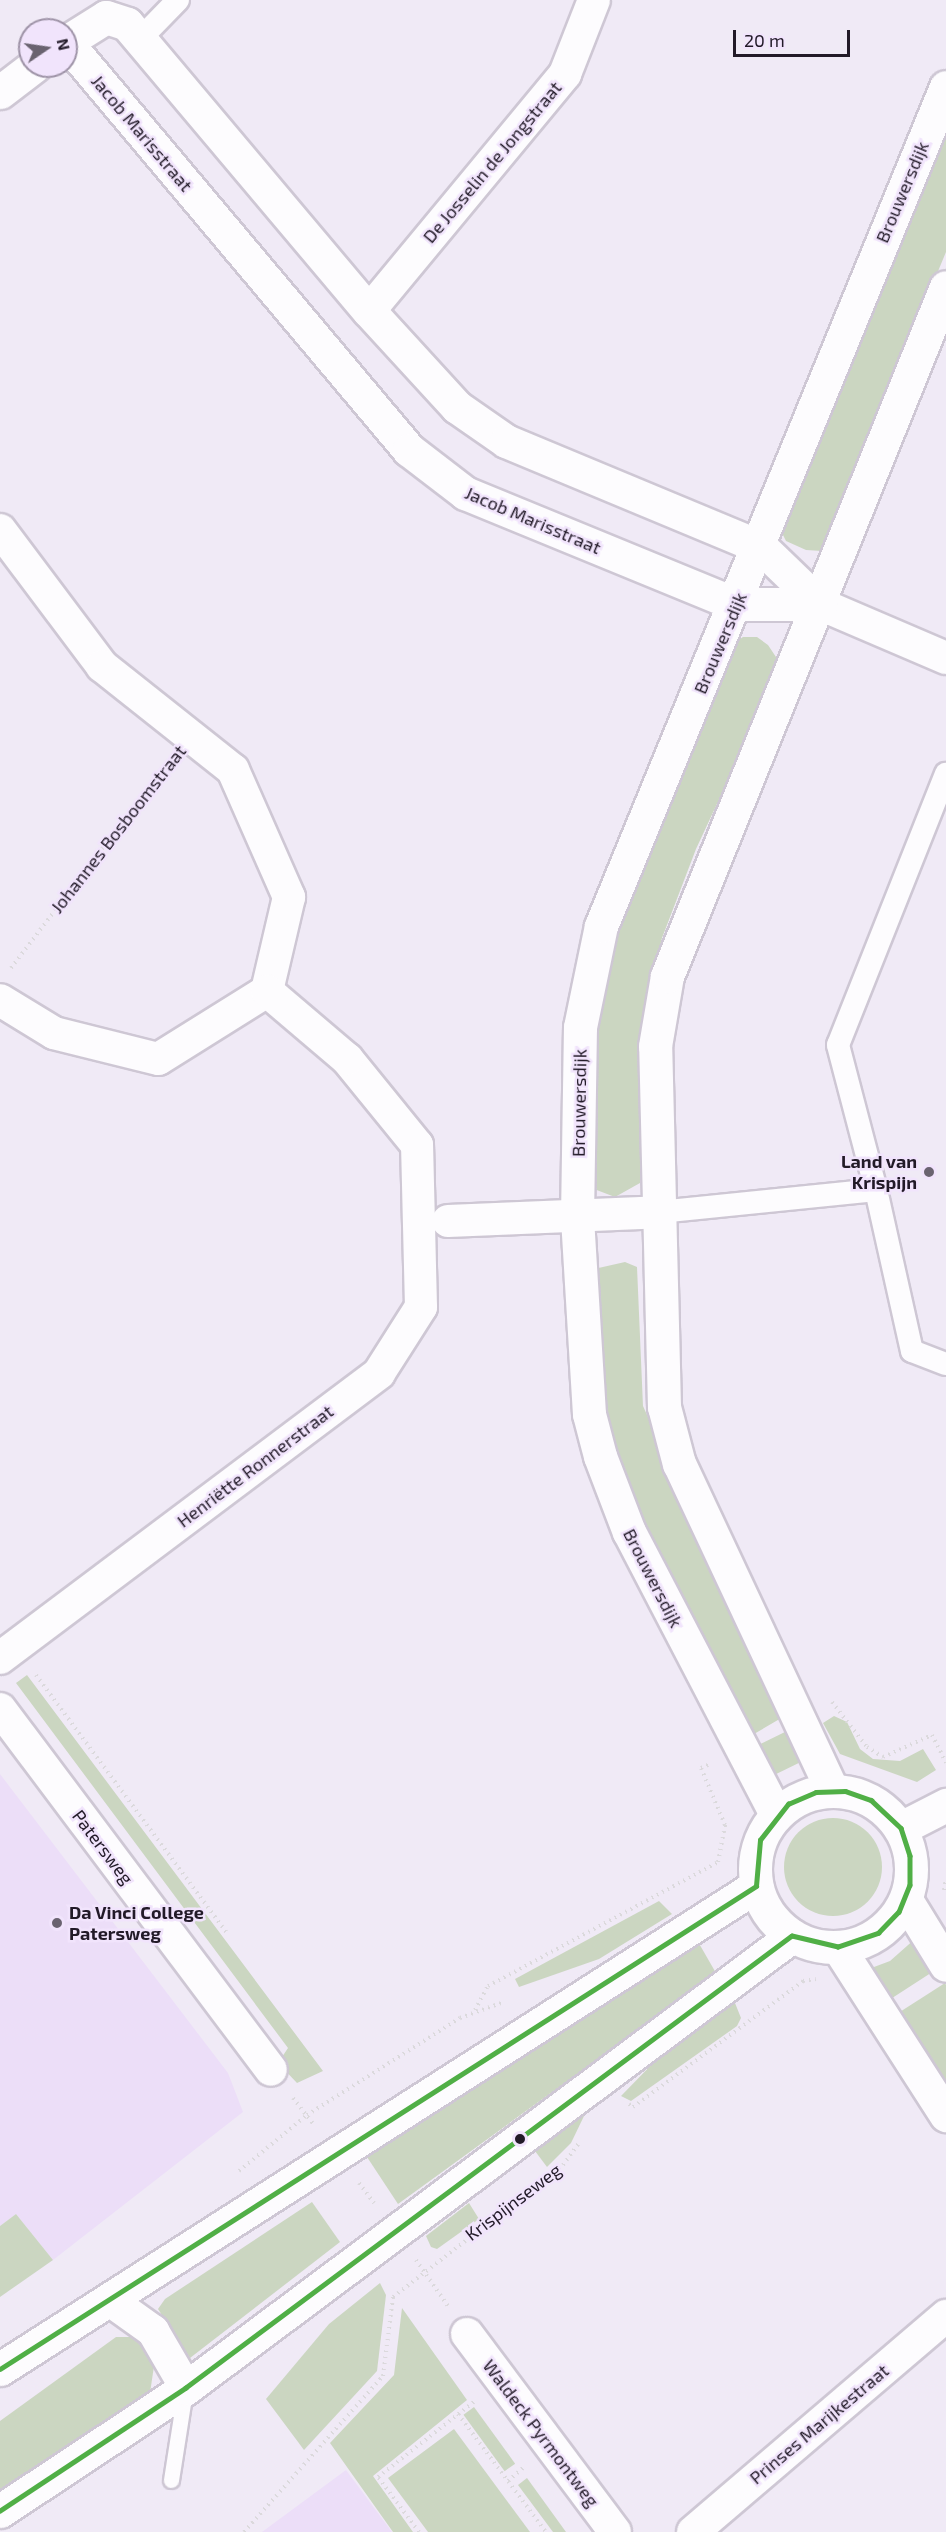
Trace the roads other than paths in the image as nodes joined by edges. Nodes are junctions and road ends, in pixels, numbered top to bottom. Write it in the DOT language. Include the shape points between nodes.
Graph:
graph roads {
  1 [pos="178,0"];
  2 [pos="594,0"];
  3 [pos="129,28"];
  4 [pos="78,34"];
  5 [pos="78,56"];
  6 [pos="18,78"];
  7 [pos="946,87"];
  8 [pos="0,92"];
  9 [pos="946,287"];
  10 [pos="369,311"];
  11 [pos="0,530"];
  12 [pos="761,547"];
  13 [pos="736,604"];
  14 [pos="820,604"];
  15 [pos="946,658"];
  16 [pos="946,774"];
  17 [pos="3,988"];
  18 [pos="267,991"];
  19 [pos="876,1190"];
  20 [pos="659,1212"];
  21 [pos="577,1217"];
  22 [pos="434,1221"];
  23 [pos="946,1364"];
  24 [pos="8,1652"];
  25 [pos="0,1709"];
  26 [pos="832,1790"];
  27 [pos="946,1804"];
  28 [pos="776,1814"];
  29 [pos="901,1828"];
  30 [pos="756,1886"];
  31 [pos="906,1900"];
  32 [pos="792,1936"];
  33 [pos="838,1947"];
  34 [pos="946,1965"];
  35 [pos="271,2070"];
  36 [pos="946,2115"];
  37 [pos="111,2301"];
  38 [pos="946,2316"];
  39 [pos="467,2334"];
  40 [pos="0,2369"];
  41 [pos="186,2388"];
  42 [pos="171,2480"];
  43 [pos="0,2511"];
  44 [pos="615,2532"];
  45 [pos="693,2532"];
  1 -- 3 [label="street"];
  2 -- 10 [label="street, De Josselin de Jongstraat" via="565,74"];
  3 -- 4 [label="street, Jacob Marisstraat" via="94,23"];
  3 -- 10 [label="street"];
  5 -- 13 [label="street, Jacob Marisstraat" via="409,450 465,493"];
  6 -- 8 [label="street"];
  7 -- 12 [label="street, Brouwersdijk"];
  9 -- 14 [label="street"];
  10 -- 12 [label="street" via="457,407 506,441"];
  11 -- 18 [label="street, Johannes Bosboomstraat" via="102,666 233,770 289,897"];
  12 -- 13 [label="street, Brouwersdijk"];
  12 -- 14 [label="street"];
  13 -- 14 [label="street"];
  13 -- 21 [label="street, Brouwersdijk" via="601,926 580,1027"];
  14 -- 15 [label="street"];
  14 -- 20 [label="street" via="667,976 655,1046"];
  16 -- 19 [label="street" via="838,1045"];
  17 -- 18 [label="street" via="54,1033 158,1059"];
  18 -- 22 [label="street, Henriëtte Ronnerstraat" via="347,1059 417,1144"];
  19 -- 20 [label="street"];
  19 -- 23 [label="street" via="912,1351"];
  20 -- 21 [label="street"];
  20 -- 26 [label="street" via="664,1407 679,1464"];
  21 -- 22 [label="street"];
  21 -- 28 [label="street, Brouwersdijk" via="589,1414 600,1456 629,1532"];
  22 -- 24 [label="street, Henriëtte Ronnerstraat" via="421,1307 380,1373"];
  25 -- 35 [label="street, Patersweg"];
  26 -- 28 [label="street" via="802,1796"];
  26 -- 29 [label="street" via="871,1800"];
  27 -- 29 [label="street"];
  28 -- 30 [label="street" via="759,1840"];
  29 -- 31 [label="street" via="912,1871"];
  30 -- 32 [label="street" via="769,1914"];
  30 -- 37 [label="street" via="339,2156 205,2236"];
  31 -- 33 [label="street" via="879,1933"];
  31 -- 34 [label="street"];
  32 -- 33 [label="street"];
  32 -- 41 [label="street"];
  33 -- 36 [label="street"];
  37 -- 40 [label="street"];
  37 -- 41 [label="street" via="153,2331"];
  38 -- 45 [label="street, Prinses Marijkestraat"];
  39 -- 44 [label="street, Waldeck Pyrmontweg"];
  41 -- 42 [label="lane"];
  41 -- 43 [label="street"];
}
